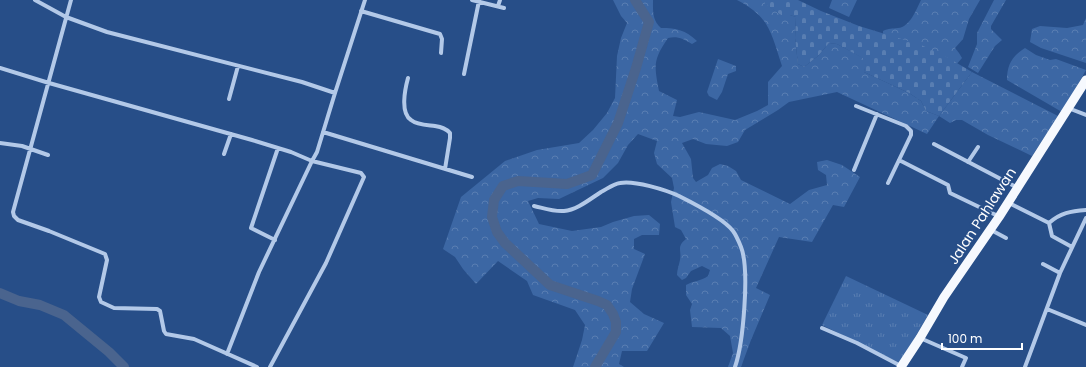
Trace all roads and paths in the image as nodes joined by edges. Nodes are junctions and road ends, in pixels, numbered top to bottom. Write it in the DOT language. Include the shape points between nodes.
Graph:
graph roads {
  1 [pos="35,0"];
  2 [pos="71,0"];
  3 [pos="365,0"];
  4 [pos="472,0"];
  5 [pos="500,0"];
  6 [pos="479,1"];
  7 [pos="498,6"];
  8 [pos="504,8"];
  9 [pos="361,11"];
  10 [pos="66,17"];
  11 [pos="441,54"];
  12 [pos="238,66"];
  13 [pos="0,68"];
  14 [pos="464,74"];
  15 [pos="408,78"];
  16 [pos="1086,80"];
  17 [pos="49,83"];
  18 [pos="334,93"];
  19 [pos="229,99"];
  20 [pos="856,106"];
  21 [pos="1068,108"];
  22 [pos="877,114"];
  23 [pos="1086,115"];
  24 [pos="323,132"];
  25 [pos="231,134"];
  26 [pos="0,143"];
  27 [pos="934,144"];
  28 [pos="978,147"];
  29 [pos="278,148"];
  30 [pos="31,149"];
  31 [pos="48,154"];
  32 [pos="224,154"];
  33 [pos="899,160"];
  34 [pos="312,162"];
  35 [pos="968,162"];
  36 [pos="445,169"];
  37 [pos="854,170"];
  38 [pos="472,178"];
  39 [pos="888,183"];
  40 [pos="1018,188"];
  41 [pos="1008,203"];
  42 [pos="534,206"];
  43 [pos="1086,210"];
  44 [pos="1000,217"];
  45 [pos="1086,218"];
  46 [pos="1049,223"];
  47 [pos="990,230"];
  48 [pos="1006,238"];
  49 [pos="274,240"];
  50 [pos="1072,247"];
  51 [pos="1043,264"];
  52 [pos="1060,273"];
  53 [pos="1047,309"];
  54 [pos="1086,326"];
  55 [pos="822,328"];
  56 [pos="920,338"];
  57 [pos="227,354"];
  58 [pos="257,367"];
  59 [pos="270,367"];
  60 [pos="735,367"];
  61 [pos="902,367"];
  62 [pos="962,367"];
  63 [pos="1025,367"];
  1 -- 10 [label="street"];
  2 -- 10 [label="street"];
  3 -- 9 [label="street"];
  4 -- 6 [label="street"];
  5 -- 7 [label="street"];
  6 -- 7 [label="street"];
  6 -- 14 [label="street"];
  7 -- 8 [label="street"];
  9 -- 11 [label="street" via="440,34"];
  9 -- 18 [label="street"];
  10 -- 12 [label="street" via="107,32"];
  10 -- 17 [label="street"];
  12 -- 18 [label="street"];
  12 -- 19 [label="street"];
  13 -- 17 [label="street"];
  15 -- 36 [label="street" via="405,103 410,120 442,128 450,133"];
  16 -- 21 [label="main road, Jalan Pahlawan"];
  17 -- 25 [label="street"];
  17 -- 30 [label="street"];
  18 -- 24 [label="street"];
  20 -- 22 [label="street"];
  21 -- 23 [label="street"];
  21 -- 40 [label="main road, Jalan Pahlawan"];
  22 -- 33 [label="street" via="910,129 910,135"];
  22 -- 37 [label="street"];
  24 -- 34 [label="street"];
  24 -- 36 [label="street"];
  25 -- 29 [label="street"];
  25 -- 32 [label="street"];
  26 -- 30 [label="street"];
  27 -- 35 [label="street"];
  28 -- 35 [label="street"];
  29 -- 34 [label="street"];
  29 -- 49 [label="street" via="251,228"];
  30 -- 31 [label="street"];
  30 -- 57 [label="street" via="12,212 14,216 18,220 105,254 107,260 99,297 101,302 114,308 157,309 160,311 166,334 194,339"];
  33 -- 39 [label="street"];
  33 -- 44 [label="street" via="948,185 950,193"];
  34 -- 49 [label="street"];
  34 -- 59 [label="street" via="361,173 364,177 326,263"];
  35 -- 40 [label="street"];
  36 -- 38 [label="street"];
  40 -- 41 [label="main road, Jalan Pahlawan"];
  41 -- 44 [label="main road, Jalan Pahlawan"];
  41 -- 46 [label="street"];
  42 -- 60 [label="street" via="563,212 572,210 612,186 629,183 674,194 699,206 732,230 742,247 745,270 742,329"];
  43 -- 46 [label="street" via="1063,213"];
  44 -- 47 [label="main road, Jalan Pahlawan"];
  45 -- 50 [label="street"];
  46 -- 50 [label="street" via="1052,236"];
  47 -- 48 [label="street"];
  47 -- 56 [label="main road, Jalan Pahlawan" via="944,297"];
  49 -- 57 [label="street"];
  50 -- 52 [label="street"];
  51 -- 52 [label="street"];
  52 -- 53 [label="street"];
  53 -- 54 [label="street"];
  53 -- 63 [label="street"];
  55 -- 61 [label="street"];
  56 -- 61 [label="main road, Jalan Pahlawan"];
  56 -- 62 [label="street" via="966,358"];
  57 -- 58 [label="street"];
}
